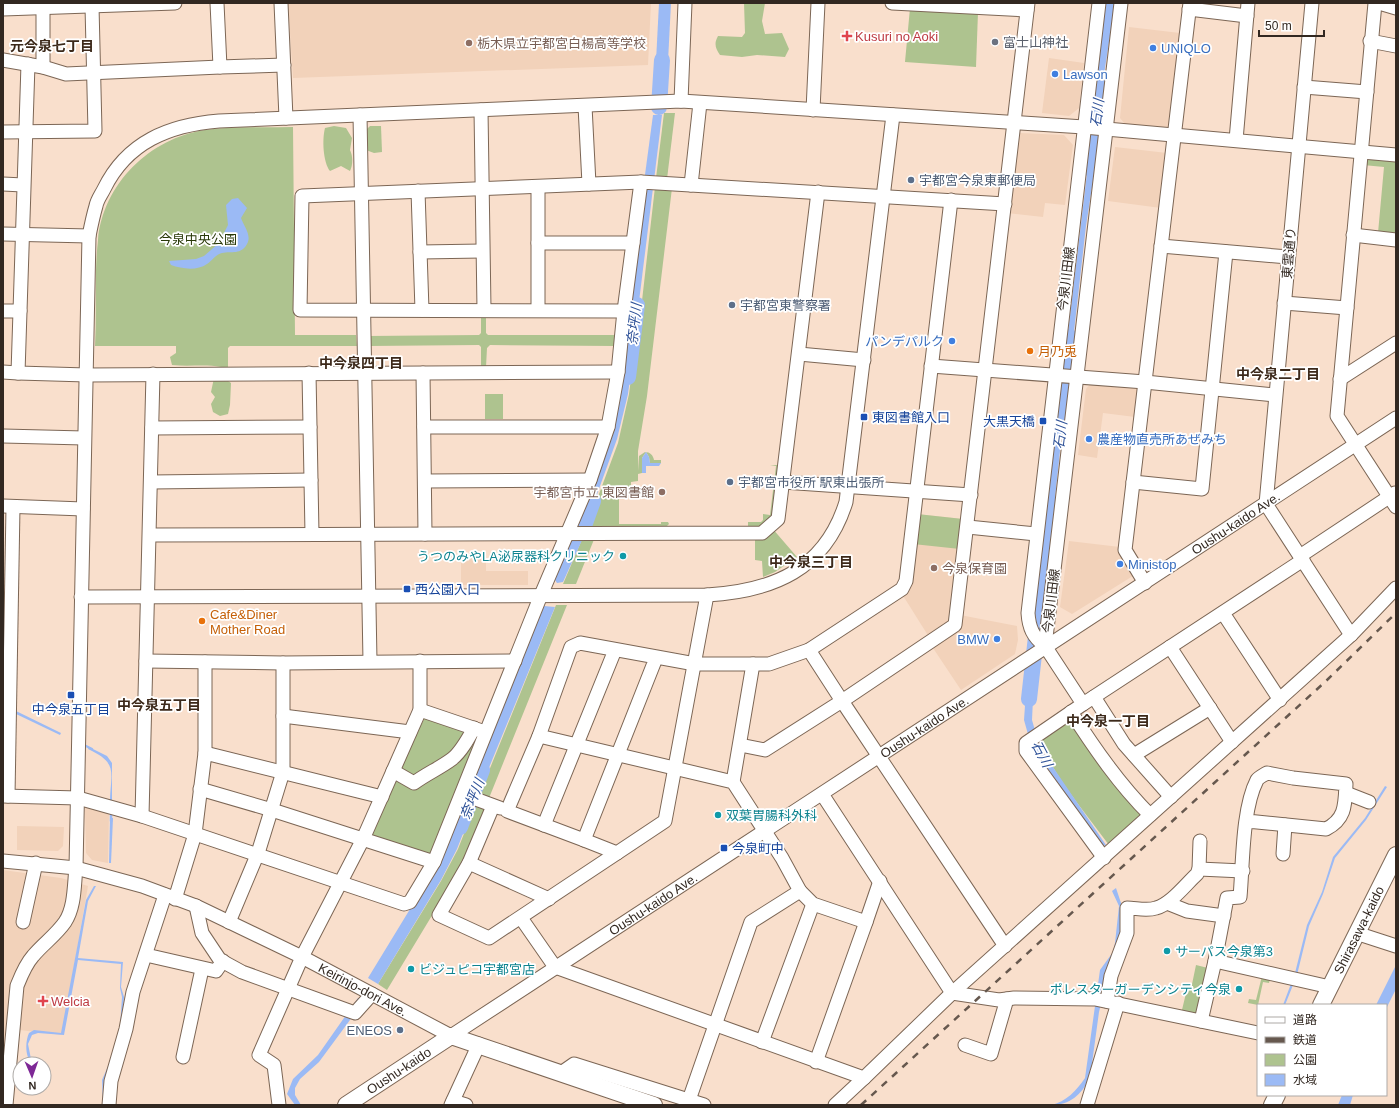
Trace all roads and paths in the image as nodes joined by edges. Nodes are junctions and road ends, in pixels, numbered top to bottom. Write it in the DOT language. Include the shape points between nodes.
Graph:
graph roads {
  1 [pos="175,3"];
  2 [pos="217,3"];
  3 [pos="282,3"];
  4 [pos="685,3"];
  5 [pos="818,3"];
  6 [pos="892,3"];
  7 [pos="907,3"];
  8 [pos="1099,3"];
  9 [pos="1121,3"];
  10 [pos="1312,3"];
  11 [pos="1375,3"];
  12 [pos="1379,3"];
  13 [pos="21,6"];
  14 [pos="92,6"];
  15 [pos="1189,6"];
  16 [pos="1028,7"];
  17 [pos="44,8"];
  18 [pos="1396,8"];
  19 [pos="3,9"];
  20 [pos="1247,9"];
  21 [pos="1370,41"];
  22 [pos="1396,46"];
  23 [pos="3,60"];
  24 [pos="28,64"];
  25 [pos="284,64"];
  26 [pos="43,67"];
  27 [pos="220,67"];
  28 [pos="94,72"];
  29 [pos="1304,87"];
  30 [pos="1367,92"];
  31 [pos="681,101"];
  32 [pos="700,102"];
  33 [pos="585,106"];
  34 [pos="481,110"];
  35 [pos="813,110"];
  36 [pos="360,115"];
  37 [pos="894,115"];
  38 [pos="286,118"];
  39 [pos="1014,123"];
  40 [pos="1084,127"];
  41 [pos="1106,129"];
  42 [pos="3,132"];
  43 [pos="25,132"];
  44 [pos="1174,135"];
  45 [pos="1236,140"];
  46 [pos="1299,146"];
  47 [pos="1361,152"];
  48 [pos="1396,155"];
  49 [pos="648,183"];
  50 [pos="3,184"];
  51 [pos="589,184"];
  52 [pos="24,185"];
  53 [pos="691,185"];
  54 [pos="538,187"];
  55 [pos="481,189"];
  56 [pos="418,191"];
  57 [pos="818,192"];
  58 [pos="361,193"];
  59 [pos="884,197"];
  60 [pos="951,200"];
  61 [pos="1005,204"];
  62 [pos="3,234"];
  63 [pos="22,234"];
  64 [pos="89,236"];
  65 [pos="1353,236"];
  66 [pos="1396,240"];
  67 [pos="538,243"];
  68 [pos="633,243"];
  69 [pos="1161,246"];
  70 [pos="482,250"];
  71 [pos="420,252"];
  72 [pos="1226,252"];
  73 [pos="1288,257"];
  74 [pos="1284,303"];
  75 [pos="1347,308"];
  76 [pos="422,310"];
  77 [pos="484,310"];
  78 [pos="538,310"];
  79 [pos="3,311"];
  80 [pos="20,311"];
  81 [pos="363,311"];
  82 [pos="624,311"];
  83 [pos="1396,343"];
  84 [pos="799,354"];
  85 [pos="864,360"];
  86 [pos="931,366"];
  87 [pos="986,371"];
  88 [pos="3,372"];
  89 [pos="618,372"];
  90 [pos="18,373"];
  91 [pos="309,373"];
  92 [pos="364,373"];
  93 [pos="423,373"];
  94 [pos="153,374"];
  95 [pos="87,375"];
  96 [pos="1054,376"];
  97 [pos="1078,377"];
  98 [pos="1340,379"];
  99 [pos="1145,382"];
  100 [pos="1213,389"];
  101 [pos="1276,395"];
  102 [pos="1396,418"];
  103 [pos="310,427"];
  104 [pos="424,427"];
  105 [pos="608,427"];
  106 [pos="152,428"];
  107 [pos="3,436"];
  108 [pos="84,438"];
  109 [pos="1355,444"];
  110 [pos="311,480"];
  111 [pos="590,480"];
  112 [pos="425,481"];
  113 [pos="151,482"];
  114 [pos="783,482"];
  115 [pos="1133,482"];
  116 [pos="849,487"];
  117 [pos="916,491"];
  118 [pos="971,495"];
  119 [pos="1394,499"];
  120 [pos="1266,504"];
  121 [pos="8,506"];
  122 [pos="83,509"];
  123 [pos="968,527"];
  124 [pos="312,534"];
  125 [pos="368,534"];
  126 [pos="425,534"];
  127 [pos="567,534"];
  128 [pos="1036,534"];
  129 [pos="150,535"];
  130 [pos="8,554"];
  131 [pos="1301,558"];
  132 [pos="1145,583"];
  133 [pos="1396,588"];
  134 [pos="541,594"];
  135 [pos="708,595"];
  136 [pos="368,596"];
  137 [pos="81,597"];
  138 [pos="7,598"];
  139 [pos="147,598"];
  140 [pos="1223,613"];
  141 [pos="1351,635"];
  142 [pos="7,646"];
  143 [pos="1045,646"];
  144 [pos="1170,647"];
  145 [pos="615,650"];
  146 [pos="809,650"];
  147 [pos="656,658"];
  148 [pos="146,661"];
  149 [pos="370,661"];
  150 [pos="420,661"];
  151 [pos="515,661"];
  152 [pos="205,662"];
  153 [pos="283,663"];
  154 [pos="695,664"];
  155 [pos="753,664"];
  156 [pos="1089,700"];
  157 [pos="1280,700"];
  158 [pos="842,701"];
  159 [pos="1210,708"];
  160 [pos="420,710"];
  161 [pos="8,712"];
  162 [pos="1071,712"];
  163 [pos="283,716"];
  164 [pos="474,728"];
  165 [pos="410,732"];
  166 [pos="487,733"];
  167 [pos="539,736"];
  168 [pos="1232,742"];
  169 [pos="577,745"];
  170 [pos="740,745"];
  171 [pos="204,753"];
  172 [pos="618,755"];
  173 [pos="1134,755"];
  174 [pos="879,757"];
  175 [pos="675,769"];
  176 [pos="282,772"];
  177 [pos="393,772"];
  178 [pos="733,782"];
  179 [pos="200,790"];
  180 [pos="1346,793"];
  181 [pos="462,794"];
  182 [pos="822,794"];
  183 [pos="5,796"];
  184 [pos="382,797"];
  185 [pos="1171,797"];
  186 [pos="78,798"];
  187 [pos="1369,802"];
  188 [pos="493,806"];
  189 [pos="272,810"];
  190 [pos="507,811"];
  191 [pos="142,816"];
  192 [pos="1150,816"];
  193 [pos="1247,821"];
  194 [pos="544,825"];
  195 [pos="1285,825"];
  196 [pos="765,831"];
  197 [pos="195,834"];
  198 [pos="363,840"];
  199 [pos="584,840"];
  200 [pos="1200,841"];
  201 [pos="258,853"];
  202 [pos="617,853"];
  203 [pos="1283,854"];
  204 [pos="1396,855"];
  205 [pos="1104,858"];
  206 [pos="3,861"];
  207 [pos="434,862"];
  208 [pos="36,863"];
  209 [pos="469,863"];
  210 [pos="76,868"];
  211 [pos="1199,870"];
  212 [pos="1243,871"];
  213 [pos="880,881"];
  214 [pos="341,882"];
  215 [pos="800,891"];
  216 [pos="170,897"];
  217 [pos="549,899"];
  218 [pos="1167,902"];
  219 [pos="813,904"];
  220 [pos="196,906"];
  221 [pos="1224,916"];
  222 [pos="522,918"];
  223 [pos="23,922"];
  224 [pos="229,922"];
  225 [pos="866,922"];
  226 [pos="1356,933"];
  227 [pos="1005,946"];
  228 [pos="1396,946"];
  229 [pos="146,955"];
  230 [pos="302,957"];
  231 [pos="223,961"];
  232 [pos="1215,962"];
  233 [pos="555,967"];
  234 [pos="202,969"];
  235 [pos="1330,987"];
  236 [pos="289,988"];
  237 [pos="952,993"];
  238 [pos="372,994"];
  239 [pos="1007,999"];
  240 [pos="1113,1002"];
  241 [pos="1322,1004"];
  242 [pos="1201,1021"];
  243 [pos="715,1026"];
  244 [pos="1257,1033"];
  245 [pos="451,1036"];
  246 [pos="762,1042"];
  247 [pos="478,1044"];
  248 [pos="965,1045"];
  249 [pos="183,1057"];
  250 [pos="816,1062"];
  251 [pos="561,1073"];
  252 [pos="864,1078"];
  253 [pos="1277,1096"];
  254 [pos="688,1100"];
  255 [pos="457,1104"];
  256 [pos="6,1105"];
  257 [pos="108,1105"];
  258 [pos="279,1105"];
  259 [pos="346,1105"];
  260 [pos="654,1105"];
  261 [pos="704,1105"];
  262 [pos="835,1105"];
  263 [pos="1087,1105"];
  264 [pos="1272,1105"];
  1 -- 14 [label="street"];
  2 -- 27 [label="street"];
  3 -- 25 [label="street"];
  4 -- 31 [label="street"];
  5 -- 35 [label="street"];
  6 -- 7 [label="street"];
  7 -- 16 [label="street"];
  8 -- 40 [label="street, 今泉川田線"];
  9 -- 41 [label="street, 今泉川田線"];
  10 -- 29 [label="street, 東雲通り"];
  11 -- 21 [label="street"];
  12 -- 18 [label="street"];
  13 -- 17 [label="street"];
  13 -- 19 [label="street"];
  14 -- 17 [label="street"];
  14 -- 28 [label="street"];
  15 -- 20 [label="street"];
  15 -- 44 [label="street"];
  16 -- 39 [label="street"];
  17 -- 26 [label="street"];
  20 -- 45 [label="street"];
  21 -- 22 [label="street"];
  21 -- 30 [label="street"];
  23 -- 24 [label="street"];
  24 -- 26 [label="street"];
  24 -- 43 [label="street"];
  25 -- 27 [label="street"];
  25 -- 38 [label="street"];
  26 -- 28 [label="street" via="66,74"];
  27 -- 28 [label="street"];
  28 -- 43 [label="street" via="95,131"];
  29 -- 30 [label="street"];
  29 -- 46 [label="street, 東雲通り"];
  30 -- 47 [label="street"];
  31 -- 32 [label="street"];
  31 -- 33 [label="street"];
  32 -- 35 [label="street"];
  32 -- 53 [label="street"];
  33 -- 34 [label="street"];
  33 -- 51 [label="street"];
  34 -- 36 [label="street"];
  34 -- 55 [label="street"];
  35 -- 37 [label="street"];
  36 -- 38 [label="street"];
  36 -- 58 [label="street"];
  37 -- 39 [label="street"];
  37 -- 59 [label="street"];
  38 -- 64 [label="street" via="198,122 180,126 138,146 120,163 108,181 96,205"];
  39 -- 40 [label="street"];
  39 -- 61 [label="street"];
  40 -- 41 [label="street"];
  40 -- 96 [label="street, 今泉川田線"];
  41 -- 44 [label="street"];
  41 -- 97 [label="street, 今泉川田線"];
  42 -- 43 [label="street"];
  43 -- 52 [label="street"];
  44 -- 45 [label="street"];
  44 -- 69 [label="street"];
  45 -- 46 [label="street"];
  46 -- 47 [label="street"];
  46 -- 73 [label="street, 東雲通り"];
  47 -- 48 [label="street"];
  47 -- 65 [label="street"];
  49 -- 51 [label="street"];
  49 -- 53 [label="street"];
  49 -- 68 [label="street"];
  50 -- 52 [label="street"];
  51 -- 54 [label="street"];
  52 -- 63 [label="street"];
  53 -- 57 [label="street"];
  54 -- 55 [label="street"];
  54 -- 67 [label="street"];
  55 -- 56 [label="street"];
  55 -- 70 [label="street"];
  56 -- 58 [label="street"];
  56 -- 71 [label="street"];
  57 -- 59 [label="street"];
  57 -- 84 [label="street"];
  58 -- 81 [label="street"];
  58 -- 81 [label="street" via="302,196 300,310"];
  59 -- 60 [label="street"];
  59 -- 85 [label="street"];
  60 -- 61 [label="street"];
  60 -- 86 [label="street"];
  61 -- 87 [label="street"];
  62 -- 63 [label="street"];
  63 -- 64 [label="street"];
  63 -- 80 [label="street"];
  64 -- 95 [label="street"];
  65 -- 66 [label="street"];
  65 -- 75 [label="street"];
  67 -- 68 [label="street"];
  67 -- 78 [label="street"];
  68 -- 82 [label="street"];
  69 -- 72 [label="street"];
  69 -- 99 [label="street"];
  70 -- 71 [label="street"];
  70 -- 77 [label="street"];
  71 -- 76 [label="street"];
  72 -- 73 [label="street"];
  72 -- 100 [label="street"];
  73 -- 74 [label="street, 東雲通り"];
  74 -- 75 [label="street"];
  74 -- 101 [label="street, 東雲通り"];
  75 -- 98 [label="street"];
  76 -- 77 [label="street"];
  76 -- 81 [label="street"];
  77 -- 78 [label="street"];
  78 -- 82 [label="street"];
  79 -- 80 [label="street"];
  80 -- 90 [label="street"];
  81 -- 92 [label="street"];
  82 -- 89 [label="street"];
  83 -- 98 [label="street"];
  84 -- 85 [label="street"];
  84 -- 114 [label="street"];
  85 -- 116 [label="street"];
  86 -- 87 [label="street"];
  86 -- 117 [label="street"];
  87 -- 96 [label="street"];
  87 -- 118 [label="street"];
  88 -- 90 [label="street"];
  89 -- 93 [label="street"];
  89 -- 105 [label="street"];
  90 -- 95 [label="street"];
  91 -- 92 [label="street"];
  91 -- 94 [label="street"];
  91 -- 103 [label="street"];
  92 -- 93 [label="street"];
  92 -- 125 [label="street"];
  93 -- 104 [label="street"];
  94 -- 95 [label="street"];
  94 -- 106 [label="street"];
  95 -- 108 [label="street"];
  96 -- 97 [label="street"];
  96 -- 128 [label="street, 今泉川田線"];
  97 -- 99 [label="street"];
  97 -- 143 [label="street, 今泉川田線"];
  98 -- 109 [label="street" via="1337,416"];
  99 -- 100 [label="street"];
  99 -- 115 [label="street"];
  100 -- 101 [label="street"];
  100 -- 115 [label="street" via="1202,489"];
  101 -- 120 [label="street, 東雲通り"];
  102 -- 109 [label="street, Oushu-kaido Ave."];
  103 -- 106 [label="street"];
  103 -- 110 [label="street"];
  104 -- 105 [label="street"];
  104 -- 112 [label="street"];
  105 -- 111 [label="street"];
  106 -- 113 [label="street"];
  107 -- 108 [label="street"];
  108 -- 122 [label="street"];
  109 -- 119 [label="street"];
  109 -- 120 [label="street, Oushu-kaido Ave."];
  110 -- 113 [label="street"];
  110 -- 124 [label="street"];
  111 -- 112 [label="street"];
  111 -- 127 [label="street"];
  112 -- 126 [label="street"];
  113 -- 129 [label="street"];
  114 -- 116 [label="street"];
  114 -- 127 [label="street" via="778,519 762,533"];
  115 -- 132 [label="street" via="1125,550"];
  116 -- 117 [label="street"];
  116 -- 135 [label="street" via="842,515 828,538 817,553 793,574 748,591"];
  117 -- 118 [label="street"];
  117 -- 146 [label="street" via="906,581 902,589"];
  118 -- 123 [label="street"];
  119 -- 131 [label="street"];
  120 -- 131 [label="street"];
  120 -- 132 [label="street, Oushu-kaido Ave."];
  121 -- 122 [label="street"];
  121 -- 130 [label="street"];
  122 -- 137 [label="street"];
  123 -- 128 [label="street"];
  123 -- 158 [label="street" via="955,625"];
  124 -- 125 [label="street"];
  124 -- 129 [label="street"];
  125 -- 126 [label="street"];
  125 -- 136 [label="street"];
  126 -- 127 [label="street"];
  127 -- 134 [label="street"];
  128 -- 143 [label="street, 今泉川田線" via="1028,623 1037,640"];
  129 -- 139 [label="street"];
  130 -- 138 [label="street"];
  131 -- 140 [label="street"];
  131 -- 141 [label="street"];
  132 -- 143 [label="street, Oushu-kaido Ave."];
  133 -- 141 [label="street"];
  134 -- 135 [label="street"];
  134 -- 136 [label="street"];
  134 -- 151 [label="street"];
  135 -- 154 [label="street"];
  136 -- 139 [label="street"];
  136 -- 149 [label="street"];
  137 -- 139 [label="street"];
  137 -- 186 [label="street"];
  138 -- 142 [label="street"];
  139 -- 148 [label="street"];
  140 -- 144 [label="street"];
  140 -- 157 [label="street"];
  141 -- 157 [label="street"];
  142 -- 161 [label="street"];
  143 -- 156 [label="street"];
  143 -- 174 [label="street, Oushu-kaido Ave."];
  144 -- 156 [label="street"];
  144 -- 159 [label="street"];
  145 -- 147 [label="street"];
  145 -- 167 [label="street" via="580,643 572,647"];
  145 -- 169 [label="street"];
  146 -- 155 [label="street" via="769,664"];
  146 -- 158 [label="street"];
  147 -- 154 [label="street"];
  147 -- 172 [label="street"];
  148 -- 152 [label="street"];
  148 -- 191 [label="street"];
  149 -- 150 [label="street"];
  149 -- 153 [label="street"];
  150 -- 151 [label="street"];
  150 -- 160 [label="street"];
  151 -- 166 [label="street"];
  152 -- 153 [label="street"];
  152 -- 171 [label="street"];
  153 -- 163 [label="street"];
  154 -- 155 [label="street"];
  154 -- 175 [label="street"];
  155 -- 170 [label="street"];
  156 -- 162 [label="street"];
  156 -- 173 [label="street"];
  157 -- 168 [label="street"];
  158 -- 170 [label="street" via="765,750"];
  158 -- 174 [label="street"];
  159 -- 168 [label="street"];
  159 -- 173 [label="street"];
  160 -- 164 [label="street"];
  160 -- 165 [label="street"];
  161 -- 183 [label="street"];
  162 -- 192 [label="street" via="1101,759"];
  162 -- 205 [label="street" via="1026,743 1026,751"];
  163 -- 165 [label="street"];
  163 -- 176 [label="street"];
  164 -- 166 [label="street"];
  164 -- 177 [label="street" via="467,741 452,758 414,783"];
  165 -- 177 [label="street"];
  166 -- 181 [label="street"];
  167 -- 169 [label="street"];
  167 -- 190 [label="street"];
  168 -- 185 [label="street"];
  169 -- 172 [label="street"];
  169 -- 194 [label="street"];
  170 -- 178 [label="street"];
  171 -- 176 [label="street"];
  171 -- 179 [label="street"];
  172 -- 175 [label="street"];
  172 -- 199 [label="street"];
  173 -- 185 [label="street"];
  174 -- 182 [label="street, Oushu-kaido Ave."];
  174 -- 227 [label="street"];
  175 -- 178 [label="street"];
  175 -- 202 [label="street" via="665,821"];
  176 -- 184 [label="street"];
  176 -- 189 [label="street"];
  177 -- 184 [label="street"];
  178 -- 196 [label="street"];
  179 -- 189 [label="street"];
  179 -- 197 [label="street"];
  180 -- 187 [label="street"];
  180 -- 193 [label="street" via="1346,784 1267,773 1258,779 1248,807"];
  180 -- 195 [label="street" via="1345,808 1335,825 1326,829"];
  181 -- 188 [label="street"];
  181 -- 207 [label="street"];
  182 -- 196 [label="street, Oushu-kaido Ave."];
  182 -- 213 [label="street"];
  183 -- 186 [label="street"];
  184 -- 198 [label="street"];
  185 -- 192 [label="street"];
  186 -- 191 [label="street"];
  186 -- 210 [label="street"];
  188 -- 190 [label="street"];
  188 -- 209 [label="street"];
  189 -- 198 [label="street"];
  189 -- 201 [label="street"];
  190 -- 194 [label="street"];
  191 -- 197 [label="street"];
  192 -- 205 [label="street"];
  193 -- 195 [label="street"];
  193 -- 212 [label="street"];
  194 -- 199 [label="street"];
  195 -- 203 [label="street"];
  196 -- 215 [label="street"];
  196 -- 233 [label="street, Oushu-kaido Ave."];
  197 -- 201 [label="street"];
  197 -- 216 [label="street"];
  198 -- 207 [label="street"];
  198 -- 214 [label="street"];
  199 -- 202 [label="street"];
  200 -- 211 [label="street"];
  201 -- 214 [label="street"];
  201 -- 224 [label="street"];
  202 -- 217 [label="street"];
  204 -- 226 [label="main road, Shirasawa-kaido"];
  205 -- 227 [label="street"];
  206 -- 208 [label="street, Keirinjo-dori Ave."];
  207 -- 214 [label="street" via="410,902 404,904"];
  208 -- 210 [label="street, Keirinjo-dori Ave."];
  208 -- 223 [label="street"];
  209 -- 217 [label="street"];
  209 -- 222 [label="street" via="439,915 489,938"];
  210 -- 216 [label="street, Keirinjo-dori Ave."];
  210 -- 256 [label="street" via="72,902 65,921 49,941 32,956 17,986"];
  211 -- 212 [label="street"];
  211 -- 218 [label="street"];
  212 -- 221 [label="street" via="1240,897 1227,898"];
  213 -- 225 [label="street"];
  213 -- 237 [label="street"];
  214 -- 230 [label="street"];
  215 -- 219 [label="street"];
  215 -- 243 [label="street" via="751,922"];
  216 -- 220 [label="street, Keirinjo-dori Ave."];
  216 -- 229 [label="street"];
  217 -- 222 [label="street"];
  218 -- 221 [label="street" via="1187,911"];
  218 -- 240 [label="street" via="1155,909 1127,908 1127,933 1110,976"];
  219 -- 225 [label="street"];
  219 -- 246 [label="street"];
  220 -- 224 [label="street, Keirinjo-dori Ave."];
  220 -- 231 [label="street" via="202,933"];
  221 -- 232 [label="street"];
  222 -- 233 [label="street"];
  224 -- 230 [label="street, Keirinjo-dori Ave."];
  225 -- 250 [label="street"];
  226 -- 228 [label="street"];
  226 -- 235 [label="main road, Shirasawa-kaido"];
  227 -- 237 [label="street"];
  229 -- 234 [label="street"];
  229 -- 257 [label="street" via="133,992 126,1029 111,1081"];
  230 -- 236 [label="street"];
  230 -- 238 [label="street, Keirinjo-dori Ave."];
  231 -- 234 [label="street" via="216,971"];
  231 -- 236 [label="street" via="242,972"];
  232 -- 235 [label="street"];
  232 -- 242 [label="street"];
  233 -- 243 [label="street"];
  233 -- 245 [label="street, Oushu-kaido Ave."];
  234 -- 249 [label="street"];
  235 -- 241 [label="main road, Shirasawa-kaido"];
  236 -- 238 [label="street" via="355,1013"];
  236 -- 258 [label="street" via="259,1055 274,1065"];
  237 -- 239 [label="street"];
  237 -- 252 [label="street"];
  238 -- 245 [label="street, Keirinjo-dori Ave."];
  239 -- 240 [label="street" via="1095,999"];
  239 -- 248 [label="street" via="990,1054"];
  240 -- 242 [label="street"];
  240 -- 263 [label="street"];
  242 -- 244 [label="street"];
  243 -- 246 [label="street"];
  243 -- 254 [label="street"];
  245 -- 247 [label="main road, Keirinjo-dori Ave."];
  245 -- 259 [label="main road, Oushu-kaido"];
  246 -- 250 [label="street"];
  247 -- 251 [label="main road, Keirinjo-dori Ave."];
  247 -- 255 [label="street"];
  250 -- 252 [label="street"];
  251 -- 254 [label="street" via="574,1064"];
  251 -- 260 [label="main road, Keirinjo-dori Ave."];
  252 -- 262 [label="street"];
  253 -- 264 [label="main road"];
  254 -- 261 [label="street"];
}
